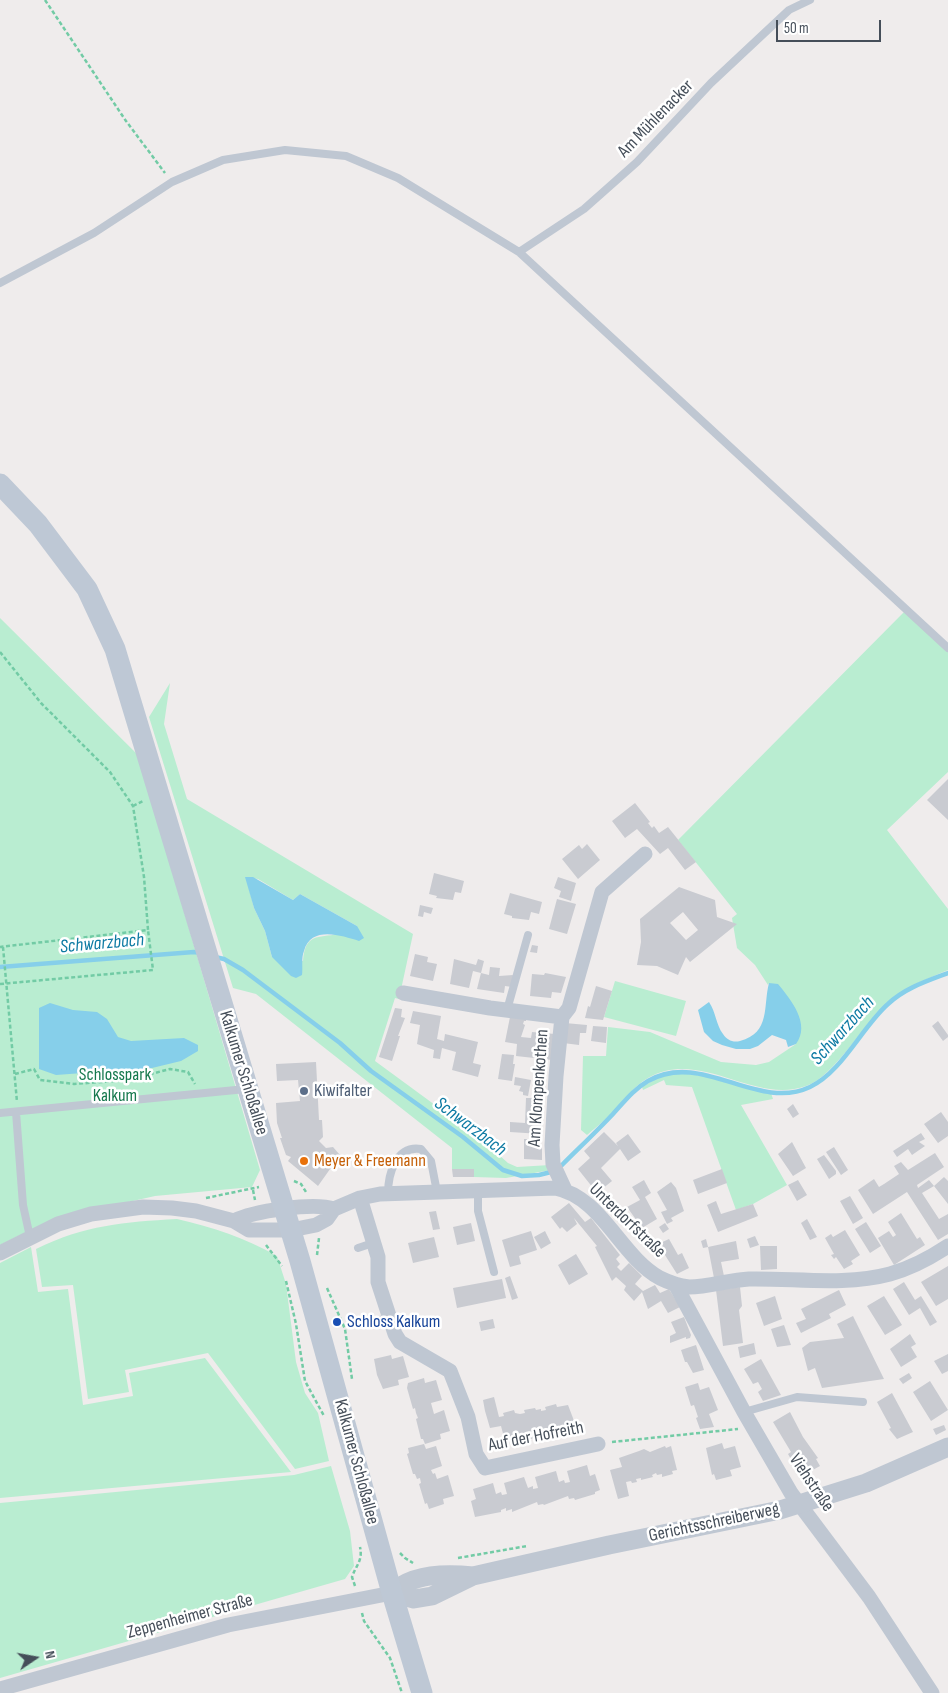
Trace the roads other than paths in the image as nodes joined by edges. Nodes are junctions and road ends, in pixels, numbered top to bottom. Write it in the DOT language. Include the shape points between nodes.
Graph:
graph roads {
  1 [pos="810,0"];
  2 [pos="519,252"];
  3 [pos="0,283"];
  4 [pos="0,484"];
  5 [pos="948,648"];
  6 [pos="646,854"];
  7 [pos="528,935"];
  8 [pos="403,993"];
  9 [pos="507,1010"];
  10 [pos="562,1017"];
  11 [pos="248,1088"];
  12 [pos="16,1112"];
  13 [pos="0,1113"];
  14 [pos="478,1190"];
  15 [pos="565,1190"];
  16 [pos="437,1192"];
  17 [pos="388,1194"];
  18 [pos="360,1198"];
  19 [pos="334,1209"];
  20 [pos="285,1210"];
  21 [pos="234,1221"];
  22 [pos="291,1230"];
  23 [pos="30,1237"];
  24 [pos="373,1242"];
  25 [pos="948,1246"];
  26 [pos="358,1248"];
  27 [pos="0,1253"];
  28 [pos="494,1272"];
  29 [pos="675,1284"];
  30 [pos="863,1402"];
  31 [pos="744,1412"];
  32 [pos="598,1444"];
  33 [pos="948,1448"];
  34 [pos="799,1505"];
  35 [pos="392,1593"];
  36 [pos="0,1689"];
  37 [pos="422,1693"];
  38 [pos="932,1693"];
  1 -- 2 [label="lane, Am Mühlenacker" via="789,10 711,83 637,162 584,209"];
  2 -- 3 [label="lane" via="398,178 346,156 286,150 223,160 172,182 94,233"];
  2 -- 5 [label="lane"];
  4 -- 11 [label="main road, Kalkumer Schloßallee" via="38,524 87,589 115,649"];
  6 -- 10 [label="street, Am Klompenkothen" via="602,892 569,1008"];
  7 -- 9 [label="lane"];
  8 -- 9 [label="street, Am Klompenkothen"];
  9 -- 10 [label="street, Am Klompenkothen"];
  10 -- 15 [label="street, Am Klompenkothen" via="556,1076 555,1168"];
  11 -- 12 [label="lane"];
  11 -- 20 [label="main road, Kalkumer Schloßallee"];
  12 -- 13 [label="lane"];
  12 -- 23 [label="lane" via="23,1205"];
  14 -- 15 [label="street, Unterdorfstraße"];
  14 -- 16 [label="street, Unterdorfstraße"];
  14 -- 28 [label="lane" via="478,1211"];
  15 -- 29 [label="street, Unterdorfstraße" via="581,1198 646,1268"];
  16 -- 17 [label="street, Unterdorfstraße"];
  16 -- 17 [label="lane" via="431,1161 421,1149 415,1148 394,1162"];
  17 -- 18 [label="street, Unterdorfstraße"];
  18 -- 19 [label="street, Unterdorfstraße"];
  18 -- 24 [label="street, Auf der Hofreith"];
  19 -- 20 [label="street, Unterdorfstraße" via="319,1206"];
  19 -- 22 [label="street, Unterdorfstraße" via="316,1225"];
  20 -- 21 [label="street, Unterdorfstraße" via="246,1215"];
  20 -- 22 [label="main road, Kalkumer Schloßallee"];
  21 -- 22 [label="street" via="249,1230"];
  21 -- 23 [label="street" via="196,1211 143,1207 91,1214"];
  22 -- 35 [label="main road, Kalkumer Schloßallee" via="371,1552"];
  23 -- 27 [label="street"];
  24 -- 26 [label="lane"];
  24 -- 32 [label="street, Auf der Hofreith" via="378,1258 373,1284 383,1319 400,1342 450,1370 468,1417 476,1454 485,1468"];
  25 -- 29 [label="street, Unterdorfstraße" via="914,1266 857,1279 747,1279 688,1287"];
  29 -- 31 [label="street, Viehstraße"];
  30 -- 31 [label="lane" via="797,1397"];
  31 -- 34 [label="street, Viehstraße"];
  33 -- 34 [label="street, Gerichtsschreiberweg" via="883,1476"];
  34 -- 35 [label="street, Gerichtsschreiberweg" via="472,1576 432,1596 414,1600"];
  34 -- 38 [label="street, Viehstraße" via="868,1597"];
  35 -- 36 [label="street, Zeppenheimer Straße" via="228,1625"];
  35 -- 37 [label="main road, Kalkumer Schloßallee"];
}
